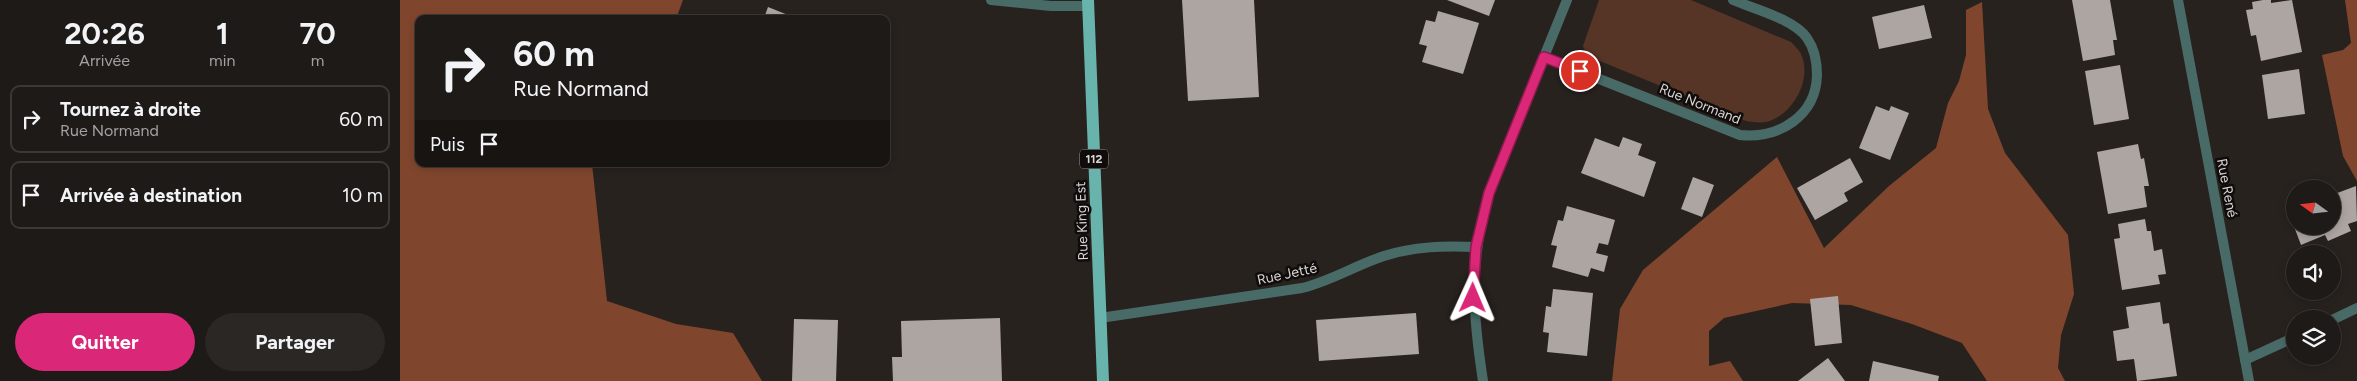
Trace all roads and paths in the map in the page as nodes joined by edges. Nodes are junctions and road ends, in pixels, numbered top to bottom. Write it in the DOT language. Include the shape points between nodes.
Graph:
graph roads {
  1 [pos="990,0"];
  2 [pos="1567,0"];
  3 [pos="1733,0"];
  4 [pos="2178,0"];
  5 [pos="1088,3"];
  6 [pos="1544,57"];
  7 [pos="1476,247"];
  8 [pos="2357,308"];
  9 [pos="2341,316"];
  10 [pos="1100,318"];
  11 [pos="2286,341"];
  12 [pos="2245,360"];
  13 [pos="1103,381"];
  14 [pos="1483,381"];
  15 [pos="2249,381"];
  1 -- 5 [label="street" via="1051,6"];
  2 -- 6 [label="street"];
  3 -- 6 [label="street, Rue Normand" via="1791,24 1807,37 1814,51 1817,67 1812,98 1794,121 1769,135 1740,135"];
  4 -- 12 [label="street, Rue René"];
  5 -- 10 [label="main road, Rue King Est / 112"];
  6 -- 7 [label="street" via="1489,193"];
  7 -- 10 [label="street, Rue Jetté" via="1418,248 1384,256 1302,288"];
  7 -- 14 [label="street" via="1473,298"];
  8 -- 9 [label="street"];
  10 -- 13 [label="main road, Rue King Est / 112"];
  11 -- 12 [label="street"];
  12 -- 15 [label="street, Rue René"];
}
